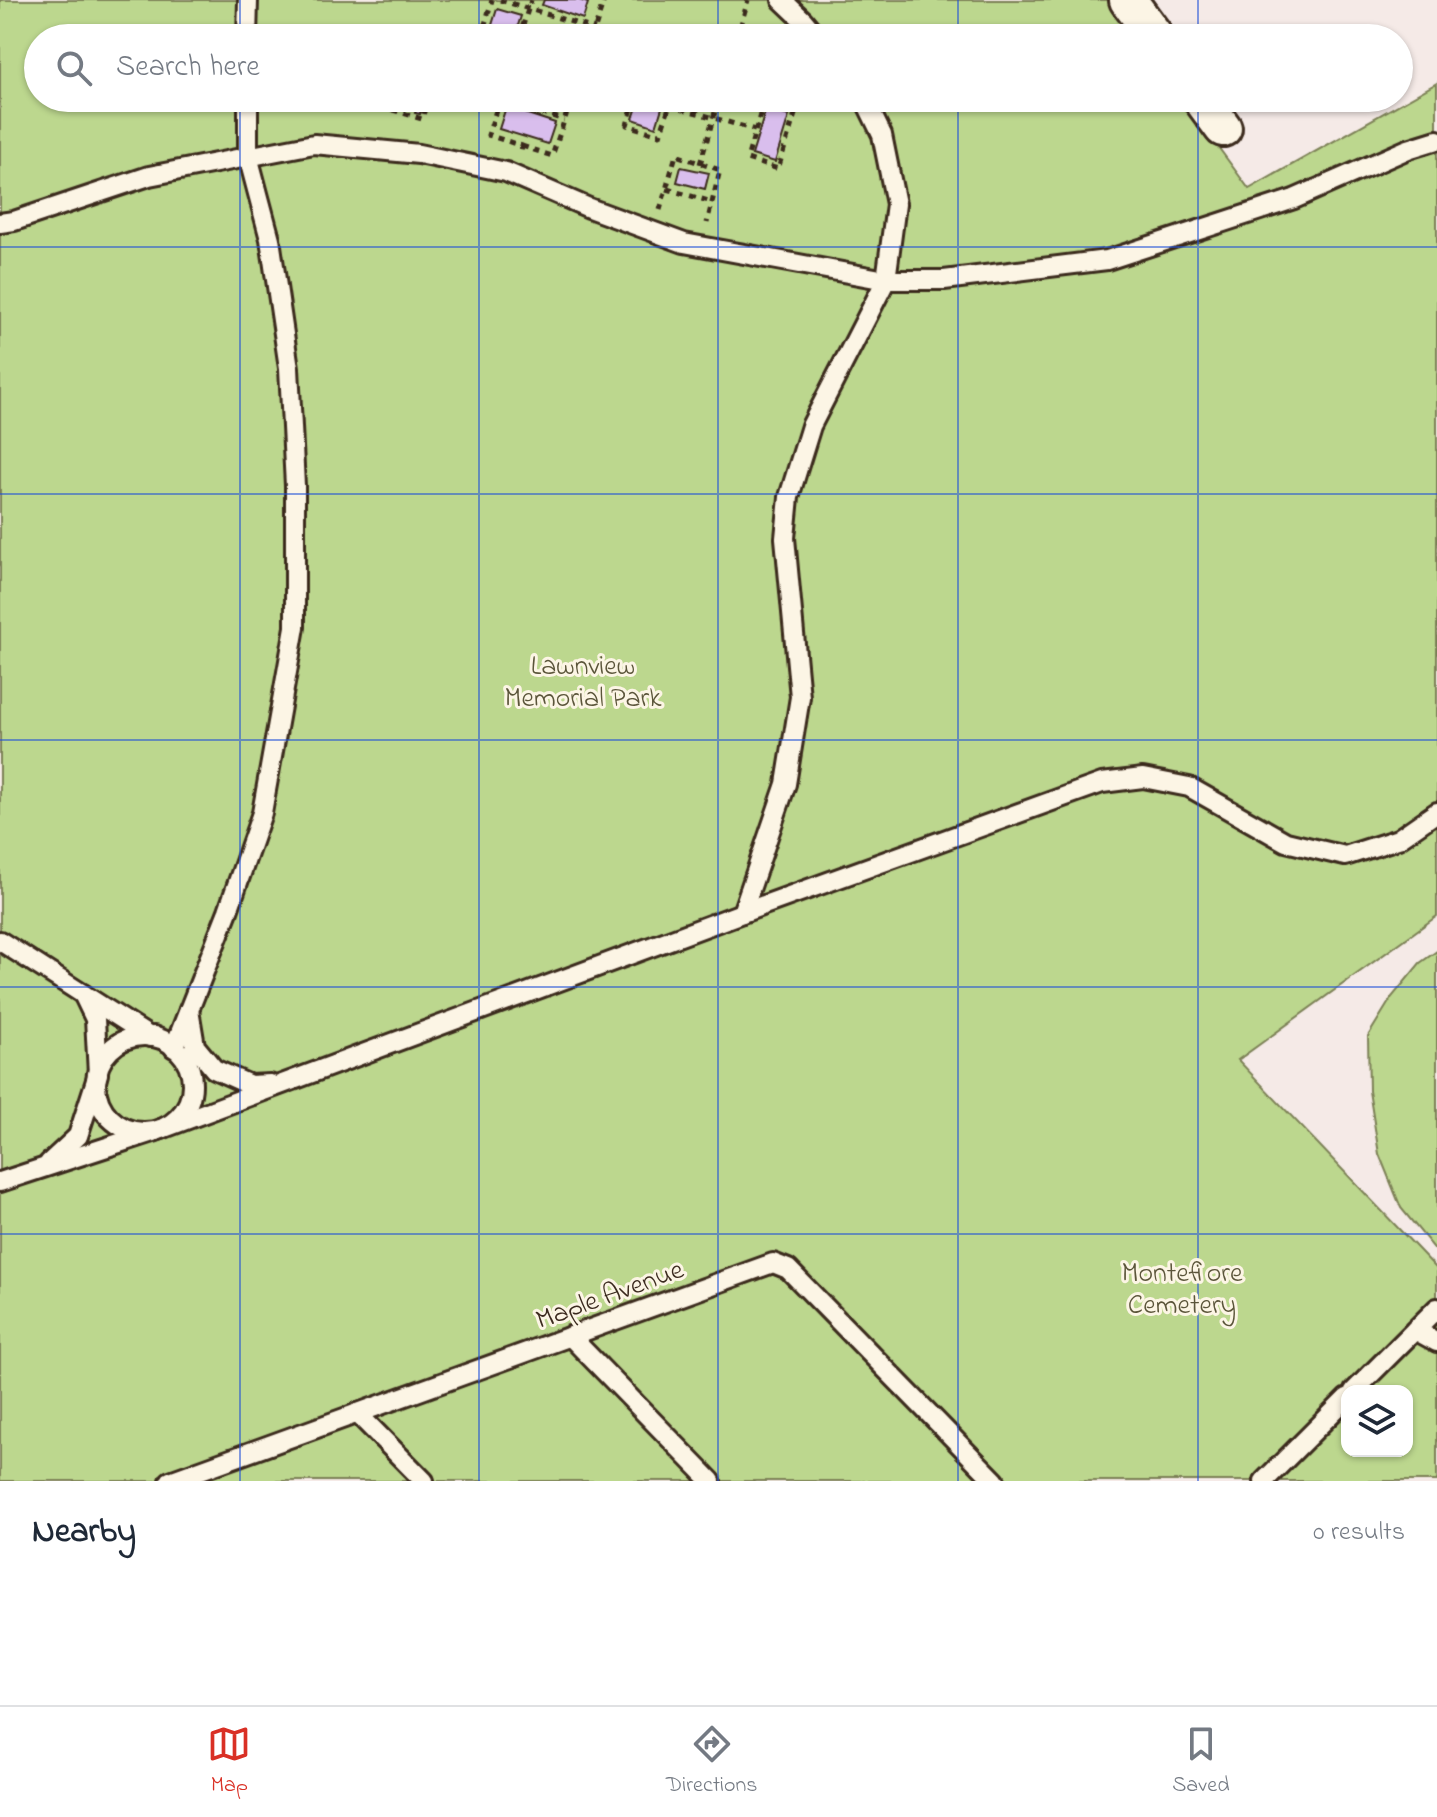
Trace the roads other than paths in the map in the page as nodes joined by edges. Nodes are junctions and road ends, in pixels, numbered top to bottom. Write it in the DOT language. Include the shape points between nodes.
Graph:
graph roads {
  1 [pos="248,0"];
  2 [pos="782,0"];
  3 [pos="1128,0"];
  4 [pos="247,24"];
  5 [pos="806,24"];
  6 [pos="1146,24"];
  7 [pos="248,112"];
  8 [pos="871,112"];
  9 [pos="1211,112"];
  10 [pos="1223,128"];
  11 [pos="1437,140"];
  12 [pos="248,156"];
  13 [pos="0,223"];
  14 [pos="886,280"];
  15 [pos="1437,812"];
  16 [pos="742,913"];
  17 [pos="0,941"];
  18 [pos="83,994"];
  19 [pos="189,1010"];
  20 [pos="150,1037"];
  21 [pos="174,1048"];
  22 [pos="98,1074"];
  23 [pos="285,1083"];
  24 [pos="156,1131"];
  25 [pos="44,1167"];
  26 [pos="0,1182"];
  27 [pos="1437,1308"];
  28 [pos="1415,1330"];
  29 [pos="570,1336"];
  30 [pos="1437,1342"];
  31 [pos="1360,1385"];
  32 [pos="1341,1404"];
  33 [pos="357,1413"];
  34 [pos="170,1481"];
  35 [pos="424,1481"];
  36 [pos="711,1481"];
  37 [pos="995,1481"];
  38 [pos="1264,1481"];
  1 -- 4 [label="lane"];
  2 -- 5 [label="lane"];
  3 -- 6 [label="street"];
  7 -- 12 [label="lane"];
  8 -- 14 [label="lane" via="882,135 896,204"];
  9 -- 10 [label="street"];
  11 -- 14 [label="lane" via="1294,199 1107,260 944,280"];
  12 -- 13 [label="lane" via="149,176"];
  12 -- 14 [label="lane" via="314,144 419,154 513,175 701,247"];
  12 -- 19 [label="lane" via="270,239 289,368 295,627 262,813"];
  14 -- 16 [label="lane" via="811,426 789,497 785,538 800,697 786,784"];
  15 -- 16 [label="lane" via="1398,839 1345,856 1286,842 1189,787 1143,778 1102,783"];
  16 -- 23 [label="lane"];
  17 -- 18 [label="lane"];
  18 -- 20 [label="lane"];
  18 -- 22 [label="lane" via="95,1019"];
  19 -- 20 [label="lane" via="167,1032"];
  19 -- 21 [label="lane"];
  19 -- 23 [label="lane" via="195,1046 214,1069 250,1085"];
  20 -- 21 [label="lane"];
  20 -- 22 [label="lane" via="120,1043"];
  21 -- 24 [label="lane" via="188,1066 190,1098 183,1113"];
  22 -- 24 [label="lane" via="97,1093 111,1119 139,1132"];
  22 -- 25 [label="lane" via="78,1136"];
  23 -- 24 [label="lane"];
  24 -- 25 [label="lane"];
  25 -- 26 [label="lane"];
  27 -- 28 [label="lane"];
  28 -- 30 [label="lane"];
  28 -- 31 [label="lane"];
  29 -- 33 [label="lane, Maple Avenue"];
  29 -- 36 [label="lane"];
  29 -- 37 [label="lane, Maple Avenue" via="773,1263 788,1269"];
  32 -- 38 [label="lane"];
  33 -- 34 [label="lane, Maple Avenue"];
  33 -- 35 [label="lane"];
}
